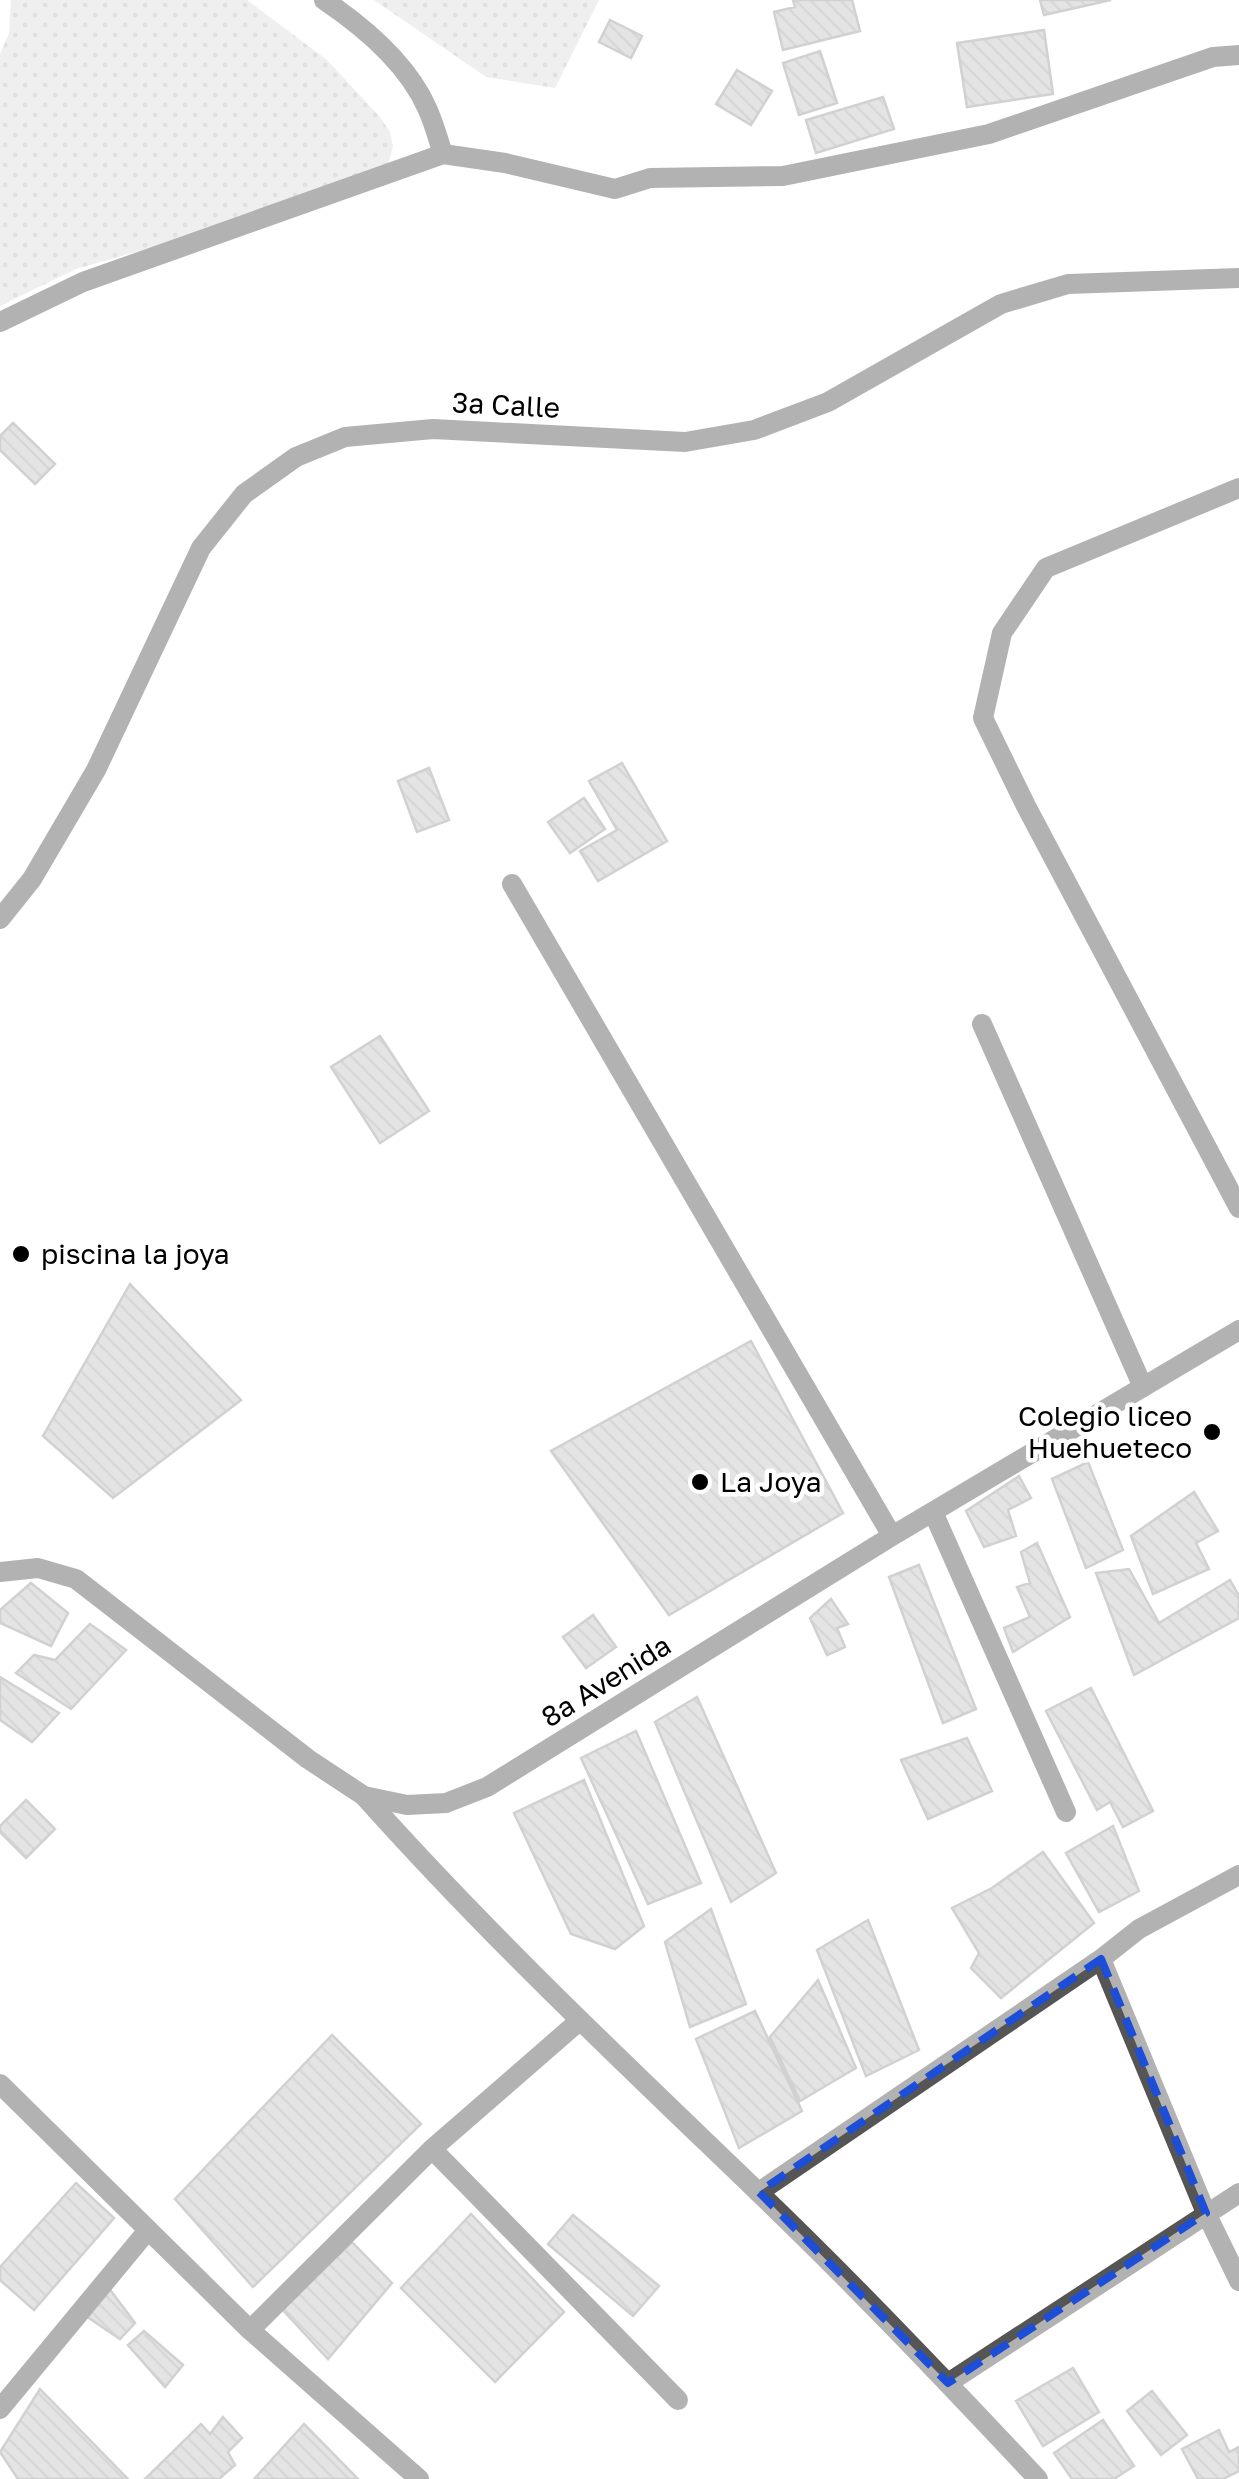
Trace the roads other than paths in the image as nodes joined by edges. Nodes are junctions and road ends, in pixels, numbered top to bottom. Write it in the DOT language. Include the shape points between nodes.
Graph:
graph roads {
  1 [pos="324,0"];
  2 [pos="1239,55"];
  3 [pos="443,154"];
  4 [pos="1239,278"];
  5 [pos="0,322"];
  6 [pos="1239,488"];
  7 [pos="512,884"];
  8 [pos="0,919"];
  9 [pos="982,1024"];
  10 [pos="1237,1201"];
  11 [pos="1239,1330"];
  12 [pos="1143,1387"];
  13 [pos="933,1512"];
  14 [pos="892,1536"];
  15 [pos="0,1572"];
  16 [pos="364,1796"];
  17 [pos="1066,1812"];
  18 [pos="1239,1875"];
  19 [pos="1101,1959"];
  20 [pos="578,2022"];
  21 [pos="0,2084"];
  22 [pos="432,2149"];
  23 [pos="759,2192"];
  24 [pos="1239,2193"];
  25 [pos="1206,2214"];
  26 [pos="148,2230"];
  27 [pos="1239,2281"];
  28 [pos="250,2330"];
  29 [pos="948,2384"];
  30 [pos="678,2400"];
  31 [pos="0,2410"];
  32 [pos="419,2479"];
  33 [pos="1038,2479"];
  1 -- 3 [label="street" via="364,26 401,69 426,106"];
  2 -- 3 [label="street" via="1214,57 989,134 783,176 650,178 615,189"];
  3 -- 5 [label="street" via="82,282"];
  4 -- 8 [label="street, 3a Calle" via="1068,284 1001,304 828,402 754,430 685,442 432,429 344,437 296,457 244,494 201,548 96,770 32,879"];
  6 -- 10 [label="street" via="1046,568 1002,633 983,718"];
  7 -- 14 [label="street"];
  9 -- 12 [label="street"];
  11 -- 12 [label="street, 8a Avenida"];
  12 -- 13 [label="street, 8a Avenida"];
  13 -- 14 [label="street, 8a Avenida"];
  13 -- 17 [label="street"];
  14 -- 16 [label="street, 8a Avenida" via="487,1787 446,1803 407,1805"];
  15 -- 16 [label="street, 8a Avenida" via="38,1568 76,1579"];
  16 -- 20 [label="street"];
  18 -- 19 [label="street" via="1138,1930"];
  19 -- 23 [label="street"];
  19 -- 25 [label="street"];
  20 -- 22 [label="street"];
  20 -- 23 [label="street"];
  21 -- 26 [label="street"];
  22 -- 28 [label="street"];
  22 -- 30 [label="street"];
  23 -- 29 [label="street"];
  24 -- 25 [label="street"];
  25 -- 27 [label="street"];
  25 -- 29 [label="street"];
  26 -- 28 [label="street"];
  26 -- 31 [label="street"];
  28 -- 32 [label="street"];
  29 -- 33 [label="street"];
}
